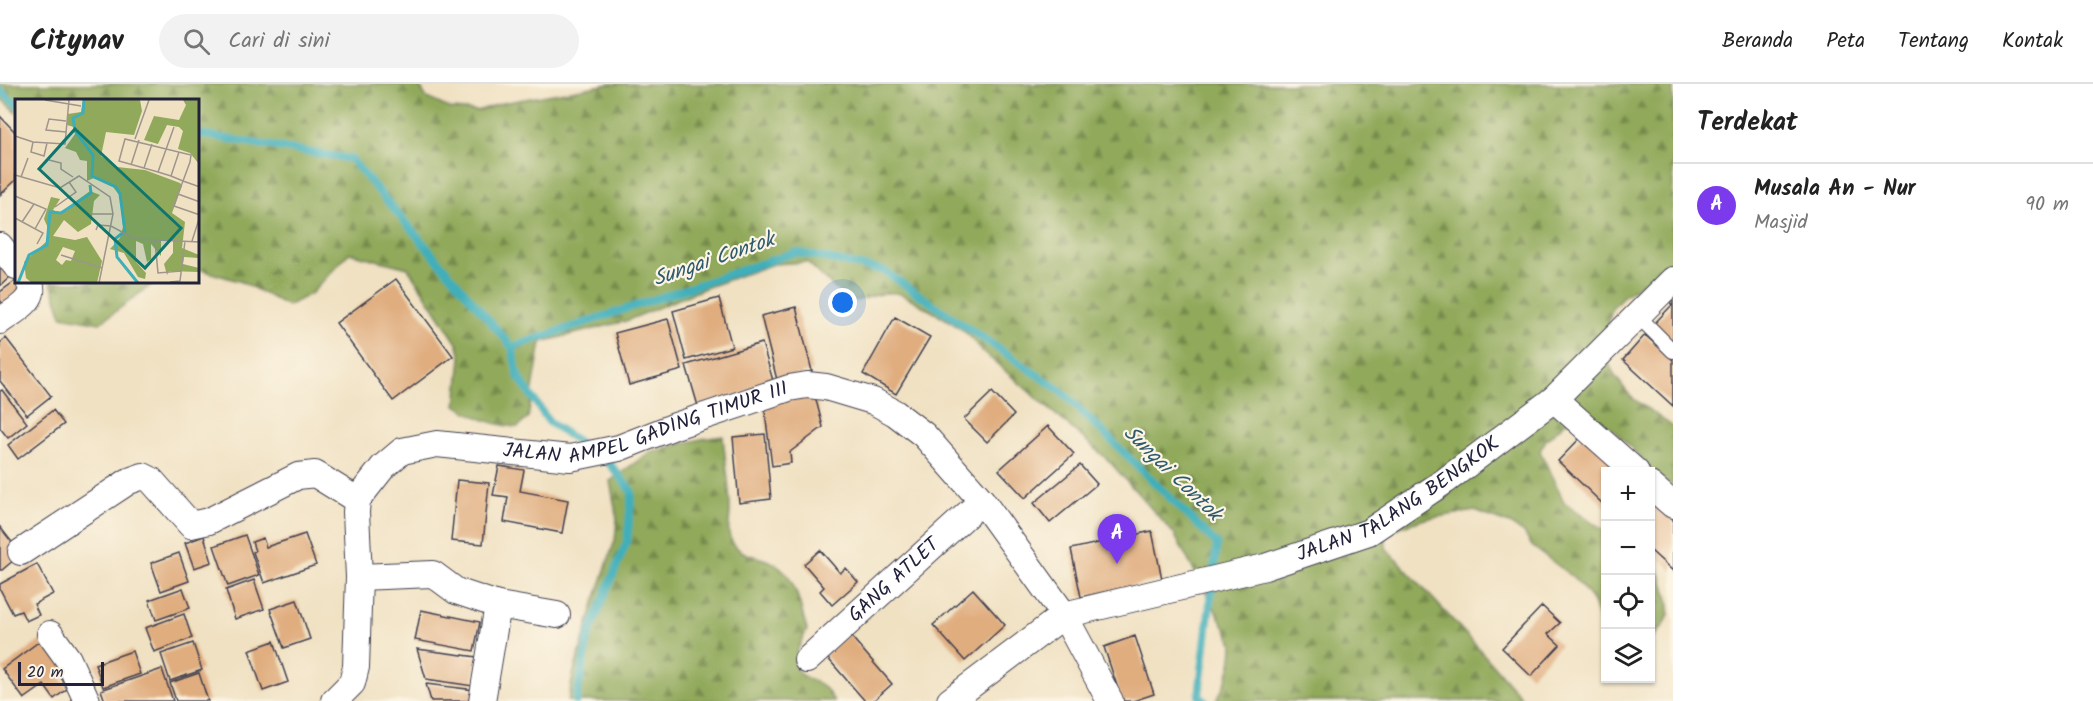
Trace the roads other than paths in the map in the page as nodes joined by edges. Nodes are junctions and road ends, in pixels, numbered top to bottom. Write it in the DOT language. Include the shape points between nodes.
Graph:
graph roads {
  1 [pos="0,246"];
  2 [pos="15,265"];
  3 [pos="1673,280"];
  4 [pos="30,284"];
  5 [pos="1637,315"];
  6 [pos="0,321"];
  7 [pos="1673,351"];
  8 [pos="1554,399"];
  9 [pos="1631,467"];
  10 [pos="1655,489"];
  11 [pos="357,500"];
  12 [pos="982,501"];
  13 [pos="1673,505"];
  14 [pos="21,552"];
  15 [pos="359,577"];
  16 [pos="498,604"];
  17 [pos="557,615"];
  18 [pos="1064,615"];
  19 [pos="50,634"];
  20 [pos="807,660"];
  21 [pos="87,701"];
  22 [pos="334,701"];
  23 [pos="482,701"];
  24 [pos="950,701"];
  25 [pos="1110,701"];
  1 -- 2 [label="street"];
  3 -- 5 [label="street, JALAN TALANG BENGKOK"];
  4 -- 6 [label="street" via="29,299"];
  5 -- 7 [label="lane"];
  5 -- 8 [label="street, JALAN TALANG BENGKOK"];
  8 -- 9 [label="street"];
  8 -- 18 [label="street, JALAN TALANG BENGKOK" via="1445,482 1369,532 1265,567"];
  10 -- 13 [label="street"];
  11 -- 12 [label="street, JALAN AMPEL GADING TIMUR III" via="383,467 402,451 437,444 570,458 619,448 675,426 807,385 873,401 896,413 924,435"];
  11 -- 14 [label="street" via="315,474 298,476 209,521 191,525 143,476 129,481"];
  11 -- 15 [label="street"];
  12 -- 18 [label="street, JALAN AMPEL GADING TIMUR III"];
  12 -- 20 [label="street, GANG ATLET"];
  15 -- 16 [label="street" via="433,574 456,591"];
  15 -- 22 [label="street" via="356,667 352,683"];
  16 -- 17 [label="street"];
  16 -- 23 [label="street"];
  18 -- 24 [label="street"];
  18 -- 25 [label="street, JALAN AMPEL GADING TIMUR III"];
  19 -- 21 [label="street" via="74,669"];
}
